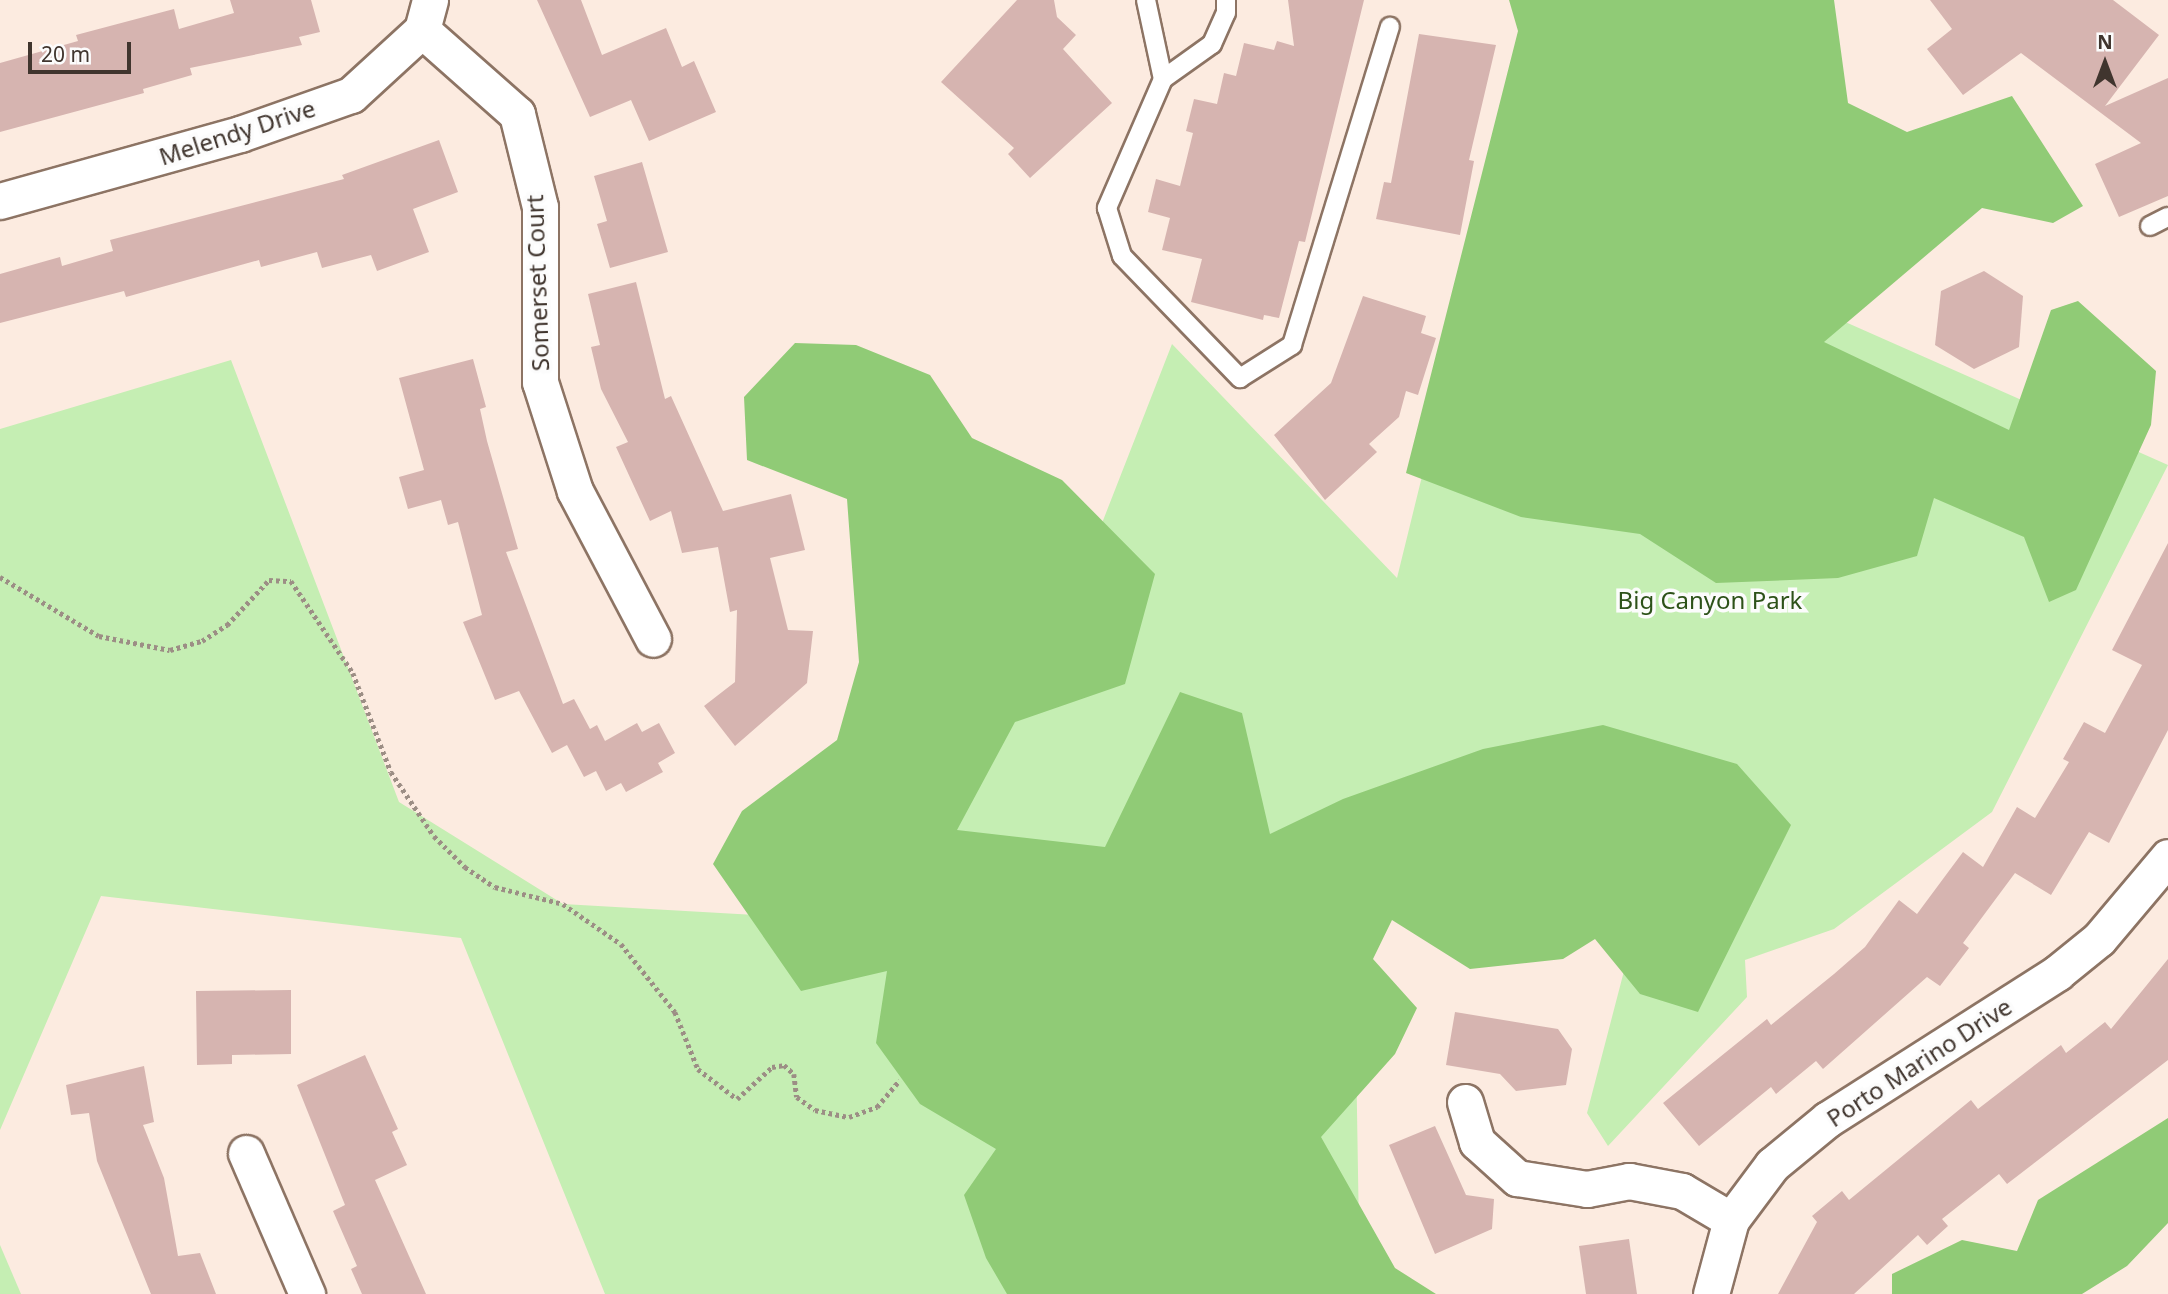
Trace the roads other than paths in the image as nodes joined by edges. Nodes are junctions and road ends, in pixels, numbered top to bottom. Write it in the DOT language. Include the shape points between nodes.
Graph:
graph roads {
  1 [pos="1146,0"];
  2 [pos="1226,0"];
  3 [pos="426,15"];
  4 [pos="1390,27"];
  5 [pos="1163,79"];
  6 [pos="0,201"];
  7 [pos="2168,217"];
  8 [pos="2150,226"];
  9 [pos="653,639"];
  10 [pos="2168,857"];
  11 [pos="1465,1102"];
  12 [pos="246,1153"];
  13 [pos="1731,1220"];
  14 [pos="307,1294"];
  15 [pos="1711,1294"];
  1 -- 5 [label="lane"];
  2 -- 5 [label="lane" via="1226,13 1212,44"];
  3 -- 6 [label="street, Melendy Drive" via="351,95 240,134"];
  3 -- 9 [label="street, Somerset Court" via="517,114 540,207 540,382 575,491"];
  4 -- 5 [label="lane" via="1292,345 1240,378 1122,256 1107,208"];
  7 -- 8 [label="lane"];
  10 -- 13 [label="street, Porto Marino Drive" via="2088,948 1828,1119 1772,1165"];
  11 -- 13 [label="street" via="1477,1142 1517,1178 1587,1189 1629,1181 1682,1192"];
  12 -- 14 [label="street"];
  13 -- 15 [label="street, Porto Marino Drive"];
}
